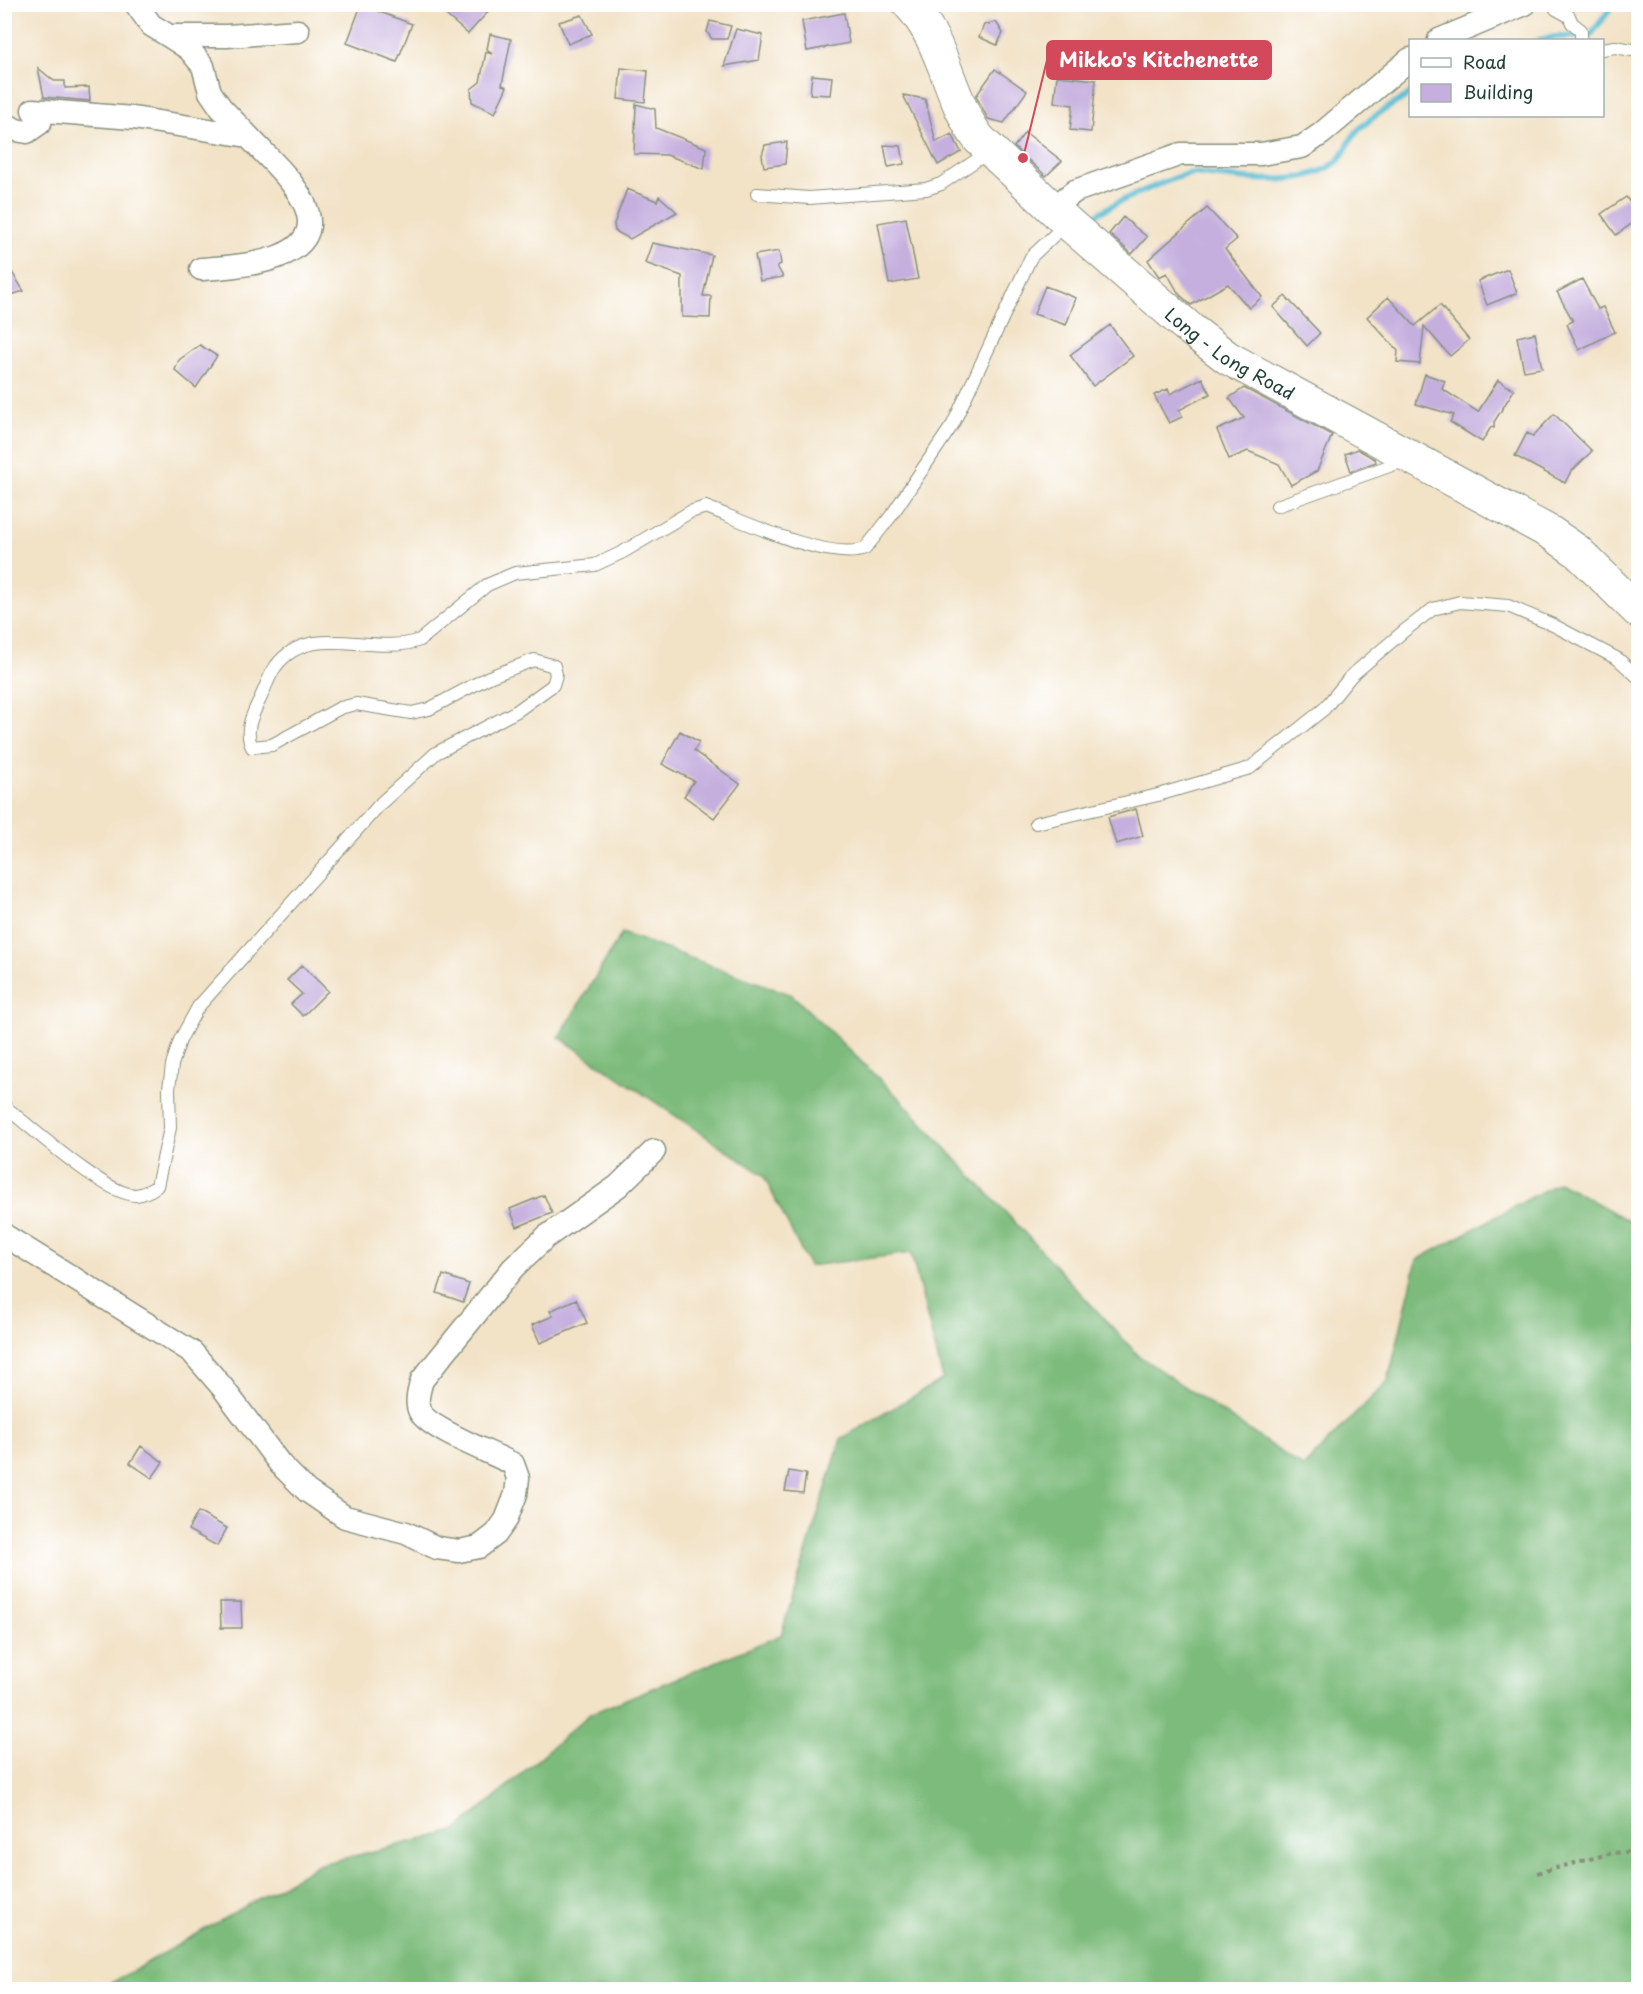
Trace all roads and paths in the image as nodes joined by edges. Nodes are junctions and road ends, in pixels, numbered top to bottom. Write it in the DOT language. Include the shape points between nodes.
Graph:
graph roads {
  1 [pos="136,4"];
  2 [pos="909,4"];
  3 [pos="1525,4"];
  4 [pos="1553,4"];
  5 [pos="298,31"];
  6 [pos="1581,35"];
  7 [pos="169,36"];
  8 [pos="1441,39"];
  9 [pos="1604,49"];
  10 [pos="1638,51"];
  11 [pos="1409,60"];
  12 [pos="4,123"];
  13 [pos="248,136"];
  14 [pos="990,151"];
  15 [pos="757,194"];
  16 [pos="1060,215"];
  17 [pos="201,269"];
  18 [pos="1413,457"];
  19 [pos="1277,507"];
  20 [pos="1638,611"];
  21 [pos="1638,677"];
  22 [pos="1036,823"];
  23 [pos="4,1106"];
  24 [pos="654,1151"];
  25 [pos="4,1235"];
  26 [pos="1638,1851"];
  27 [pos="1537,1873"];
  1 -- 7 [label="street" via="151,26"];
  2 -- 14 [label="main road, Long - Long Road" via="931,33 969,124"];
  3 -- 8 [label="street"];
  4 -- 6 [label="lane" via="1569,16"];
  5 -- 7 [label="street"];
  7 -- 13 [label="street" via="189,49 203,66 210,92 220,108"];
  9 -- 10 [label="lane"];
  11 -- 16 [label="street" via="1302,147 1261,154 1181,154 1075,191"];
  12 -- 13 [label="street" via="27,132 40,123 33,110 133,118"];
  13 -- 17 [label="street" via="303,202 310,218 309,227 293,251 243,266"];
  14 -- 15 [label="lane" via="941,184 926,189 809,198"];
  14 -- 16 [label="main road, Long - Long Road"];
  16 -- 18 [label="main road, Long - Long Road" via="1190,330 1228,358"];
  16 -- 23 [label="lane" via="1031,257 953,424 865,549 823,550 706,507 690,512 602,563 515,573 488,585 420,640 407,645 312,641 292,649 275,666 257,704 249,724 252,747 272,745 340,708 356,704 411,713 429,709 489,677 534,660 554,666 556,675 553,685 517,711 436,753 381,803 198,1007 172,1065 170,1128 157,1186 134,1195 123,1191 71,1161"];
  18 -- 19 [label="lane"];
  18 -- 20 [label="main road, Long - Long Road" via="1551,533 1576,551"];
  21 -- 22 [label="lane" via="1618,659 1508,606 1460,602 1434,609 1404,631 1351,676 1324,709 1250,768 1158,795"];
  24 -- 25 [label="street" via="618,1185 546,1236 513,1268 422,1380 418,1404 432,1425 509,1462 517,1471 516,1494 506,1520 479,1547 459,1551 437,1548 406,1533 345,1517 307,1491 280,1464 192,1352"];
  26 -- 27 [label="path" via="1611,1853"];
}
